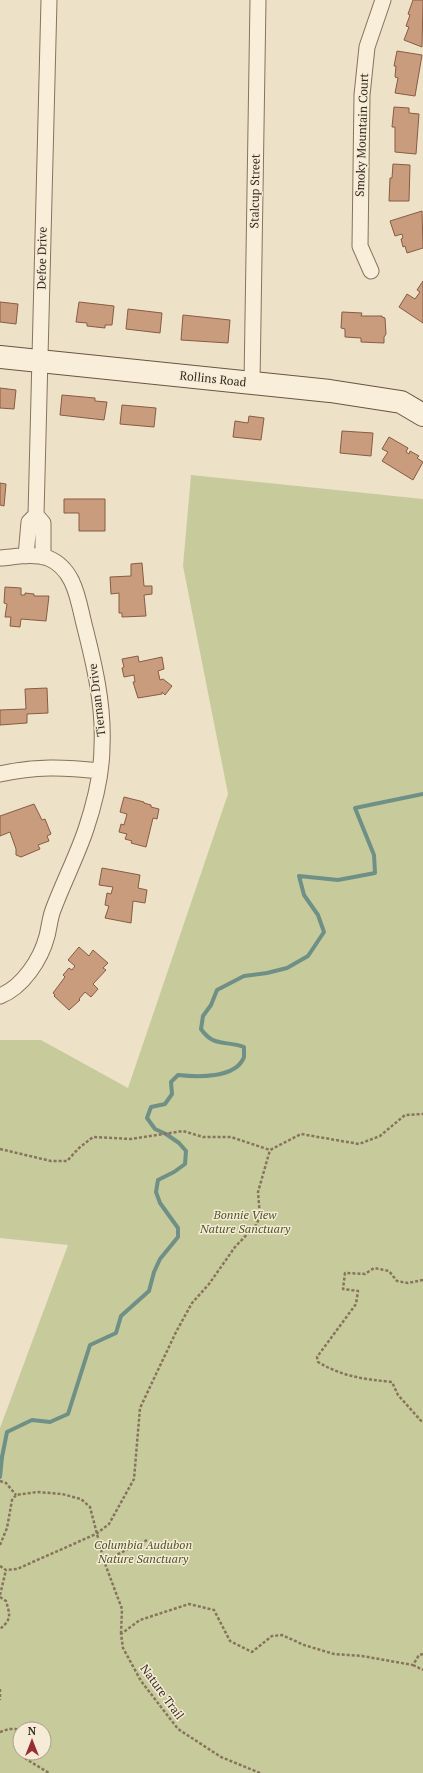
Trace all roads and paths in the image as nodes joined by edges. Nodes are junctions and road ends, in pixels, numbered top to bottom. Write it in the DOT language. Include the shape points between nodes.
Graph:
graph roads {
  1 [pos="49,0"];
  2 [pos="258,0"];
  3 [pos="383,0"];
  4 [pos="371,271"];
  5 [pos="0,357"];
  6 [pos="40,362"];
  7 [pos="252,383"];
  8 [pos="423,415"];
  9 [pos="36,515"];
  10 [pos="26,556"];
  11 [pos="43,557"];
  12 [pos="0,558"];
  13 [pos="100,771"];
  14 [pos="0,774"];
  15 [pos="1,995"];
  16 [pos="423,1114"];
  17 [pos="0,1148"];
  18 [pos="270,1150"];
  19 [pos="423,1280"];
  20 [pos="423,1423"];
  21 [pos="0,1482"];
  22 [pos="16,1495"];
  23 [pos="96,1534"];
  24 [pos="147,1540"];
  25 [pos="0,1545"];
  26 [pos="104,1561"];
  27 [pos="0,1566"];
  28 [pos="6,1570"];
  29 [pos="0,1596"];
  30 [pos="0,1629"];
  31 [pos="121,1634"];
  32 [pos="423,1654"];
  33 [pos="413,1665"];
  34 [pos="423,1670"];
  35 [pos="0,1689"];
  36 [pos="0,1700"];
  37 [pos="12,1729"];
  38 [pos="0,1732"];
  39 [pos="29,1761"];
  40 [pos="48,1773"];
  41 [pos="260,1773"];
  1 -- 6 [label="street, Defoe Drive"];
  2 -- 7 [label="street, Stalcup Street"];
  3 -- 4 [label="street, Smoky Mountain Court" via="367,47 362,95 360,246"];
  5 -- 6 [label="street, Rollins Road"];
  6 -- 7 [label="street, Rollins Road"];
  6 -- 9 [label="street, Defoe Drive"];
  7 -- 8 [label="street, Rollins Road" via="401,402"];
  9 -- 10 [label="street, Defoe Drive" via="29,522"];
  9 -- 11 [label="street, Defoe Drive" via="43,523"];
  10 -- 11 [label="street, Tiernan Drive"];
  10 -- 12 [label="street, Tiernan Drive"];
  11 -- 13 [label="street, Tiernan Drive" via="49,558 71,577 77,592 101,712"];
  13 -- 14 [label="street" via="46,767"];
  13 -- 15 [label="street, Tiernan Drive" via="86,830 52,912 47,938 36,963 22,980"];
  16 -- 18 [label="path" via="405,1115 380,1136 359,1144 301,1134"];
  17 -- 18 [label="path" via="51,1162 67,1162 93,1137 131,1139 183,1130 203,1137 231,1137"];
  18 -- 23 [label="path" via="258,1192 260,1217 256,1225 235,1247 210,1284 192,1303 176,1332 140,1408 134,1480 109,1524"];
  19 -- 20 [label="path" via="408,1283 397,1281 389,1271 374,1268 365,1274 345,1273 343,1289 358,1291 356,1304 317,1357 318,1362 324,1366 350,1377 392,1382 398,1395"];
  21 -- 22 [label="path" via="6,1483"];
  22 -- 23 [label="path, Nature Trail" via="37,1492 81,1499 90,1507"];
  22 -- 25 [label="path" via="12,1500 7,1528"];
  23 -- 26 [label="path, Nature Trail"];
  23 -- 28 [label="path" via="17,1569"];
  24 -- 26 [label="path"];
  26 -- 31 [label="path, Nature Trail" via="122,1609"];
  27 -- 28 [label="path"];
  28 -- 29 [label="path"];
  29 -- 30 [label="path" via="6,1601 10,1614 8,1622"];
  31 -- 33 [label="path" via="140,1620 189,1604 214,1610 230,1641 252,1652 272,1636 282,1635 334,1654"];
  31 -- 41 [label="path, Nature Trail" via="123,1648 141,1681 178,1729 221,1757"];
  32 -- 33 [label="path" via="419,1655"];
  33 -- 34 [label="path"];
  35 -- 36 [label="path"];
  37 -- 38 [label="path"];
  39 -- 40 [label="path"];
}
